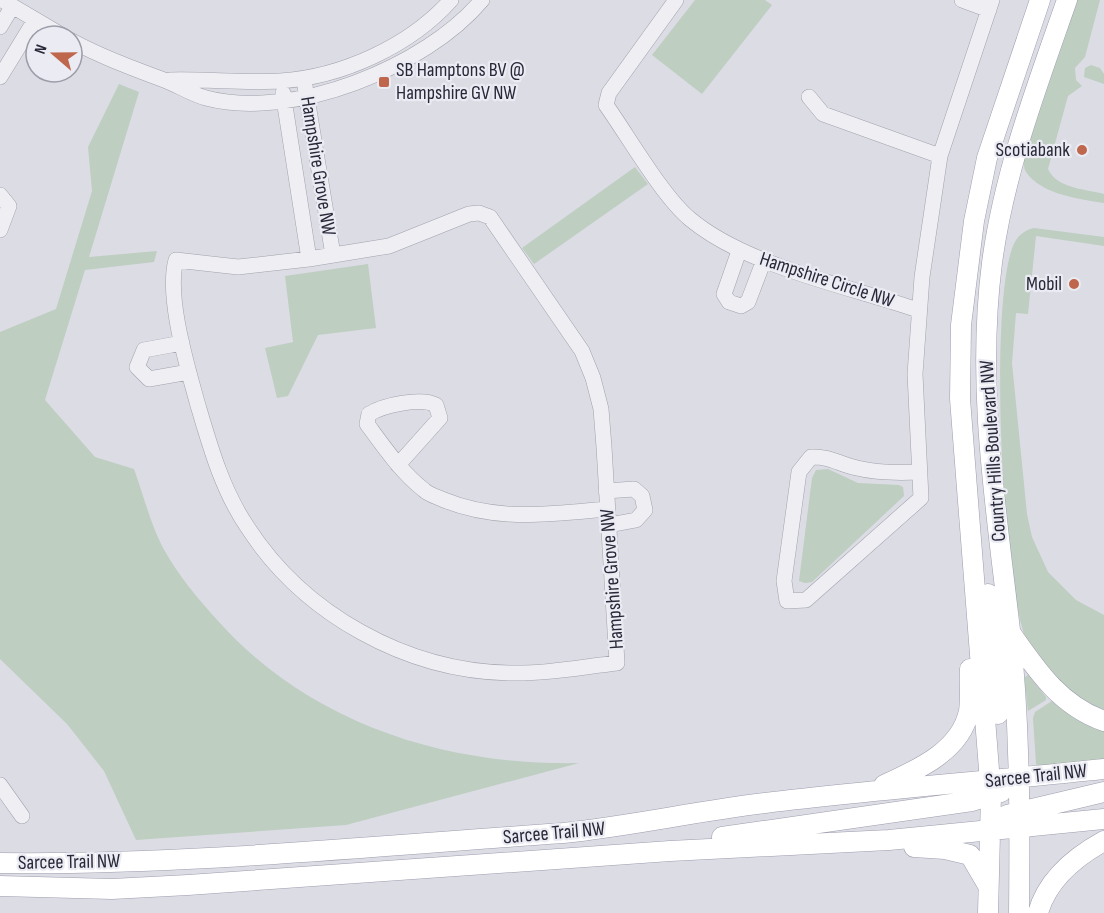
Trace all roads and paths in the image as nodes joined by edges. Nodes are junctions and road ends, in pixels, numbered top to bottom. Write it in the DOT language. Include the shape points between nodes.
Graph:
graph roads {
  1 [pos="451,0"];
  2 [pos="482,0"];
  3 [pos="962,0"];
  4 [pos="1040,0"];
  5 [pos="1067,0"];
  6 [pos="673,1"];
  7 [pos="7,3"];
  8 [pos="991,5"];
  9 [pos="35,20"];
  10 [pos="42,24"];
  11 [pos="0,27"];
  12 [pos="84,47"];
  13 [pos="0,77"];
  14 [pos="302,77"];
  15 [pos="164,80"];
  16 [pos="281,81"];
  17 [pos="307,96"];
  18 [pos="809,97"];
  19 [pos="284,101"];
  20 [pos="940,156"];
  21 [pos="0,195"];
  22 [pos="0,230"];
  23 [pos="739,251"];
  24 [pos="333,255"];
  25 [pos="309,259"];
  26 [pos="764,260"];
  27 [pos="918,310"];
  28 [pos="182,343"];
  29 [pos="189,372"];
  30 [pos="962,415"];
  31 [pos="398,465"];
  32 [pos="919,472"];
  33 [pos="606,491"];
  34 [pos="608,517"];
  35 [pos="974,591"];
  36 [pos="1010,631"];
  37 [pos="1104,721"];
  38 [pos="1104,769"];
  39 [pos="0,785"];
  40 [pos="1001,786"];
  41 [pos="867,792"];
  42 [pos="1104,792"];
  43 [pos="22,816"];
  44 [pos="1104,819"];
  45 [pos="1009,821"];
  46 [pos="889,840"];
  47 [pos="1104,841"];
  48 [pos="670,851"];
  49 [pos="0,863"];
  50 [pos="0,886"];
  51 [pos="988,886"];
  52 [pos="988,913"];
  53 [pos="1005,913"];
  54 [pos="1019,913"];
  55 [pos="1038,913"];
  1 -- 14 [label="street" via="389,48 339,69"];
  2 -- 17 [label="street" via="432,45 398,65"];
  3 -- 8 [label="street"];
  4 -- 30 [label="main road, Country Hills Boulevard NW" via="1000,114 974,221 961,325"];
  5 -- 36 [label="main road, Country Hills Boulevard NW" via="1015,155 992,262 987,313 989,446"];
  6 -- 23 [label="street, Hampshire Circle NW" via="609,93 606,105 689,219"];
  7 -- 9 [label="street"];
  7 -- 11 [label="street"];
  8 -- 20 [label="street, Hampshire Circle NW"];
  9 -- 10 [label="street"];
  9 -- 13 [label="street"];
  12 -- 15 [label="street" via="127,68"];
  14 -- 16 [label="street"];
  14 -- 17 [label="street, Hampshire Grove NW"];
  15 -- 16 [label="street"];
  15 -- 19 [label="street" via="206,98"];
  16 -- 19 [label="street, Hampshire Grove NW"];
  17 -- 19 [label="street"];
  17 -- 24 [label="street, Hampshire Grove NW"];
  18 -- 20 [label="street" via="823,114"];
  19 -- 25 [label="street, Hampshire Grove NW"];
  20 -- 27 [label="street, Hampshire Circle NW"];
  21 -- 22 [label="street" via="9,206"];
  23 -- 26 [label="street, Hampshire Circle NW"];
  23 -- 26 [label="street" via="724,294 729,302 741,306 748,302"];
  24 -- 25 [label="street, Hampshire Grove NW"];
  24 -- 33 [label="street, Hampshire Grove NW" via="389,246 469,214 490,217 582,351 601,409"];
  25 -- 28 [label="street, Hampshire Grove NW" via="237,267 176,260 172,274"];
  26 -- 27 [label="street, Hampshire Circle NW"];
  27 -- 32 [label="street" via="915,374"];
  28 -- 29 [label="street, Hampshire Grove NW"];
  28 -- 29 [label="street" via="144,350 137,367 149,379"];
  29 -- 34 [label="street, Hampshire Grove NW" via="226,490 277,567 313,599 362,633 417,658 465,669 509,673 617,663"];
  30 -- 35 [label="main road, Country Hills Boulevard NW"];
  30 -- 40 [label="main road" via="974,457 994,654"];
  31 -- 31 [label="street" via="440,418 436,405 427,400 379,408 369,414 367,424"];
  31 -- 34 [label="street" via="425,491 498,515"];
  32 -- 32 [label="street" via="880,473 854,468 827,456 811,457 799,472 784,581 787,601 806,600 921,498"];
  33 -- 34 [label="street, Hampshire Grove NW"];
  33 -- 34 [label="street" via="634,489 642,496 645,510 636,520"];
  35 -- 40 [label="main road, Country Hills Boulevard NW"];
  35 -- 41 [label="main road" via="969,710 965,723 955,740 929,762"];
  36 -- 37 [label="main road" via="1057,693 1075,708"];
  36 -- 40 [label="main road, Country Hills Boulevard NW"];
  38 -- 40 [label="main road, Sarcee Trail NW"];
  39 -- 43 [label="street"];
  40 -- 41 [label="main road, Sarcee Trail NW"];
  40 -- 45 [label="main road, Country Hills Boulevard NW"];
  40 -- 45 [label="main road, Country Hills Boulevard NW"];
  40 -- 48 [label="main road" via="972,801 710,839"];
  41 -- 49 [label="main road, Sarcee Trail NW" via="563,833 186,859"];
  42 -- 45 [label="main road"];
  44 -- 45 [label="main road, Sarcee Trail NW"];
  45 -- 46 [label="main road, Sarcee Trail NW"];
  45 -- 51 [label="main road, Country Hills Boulevard NW"];
  45 -- 53 [label="main road"];
  45 -- 54 [label="main road, Country Hills Boulevard NW"];
  46 -- 48 [label="main road, Sarcee Trail NW"];
  46 -- 51 [label="main road" via="909,847 970,855"];
  47 -- 55 [label="main road" via="1087,850 1059,875"];
  48 -- 50 [label="main road, Sarcee Trail NW" via="112,889"];
  51 -- 52 [label="main road, Country Hills Boulevard NW"];
}
